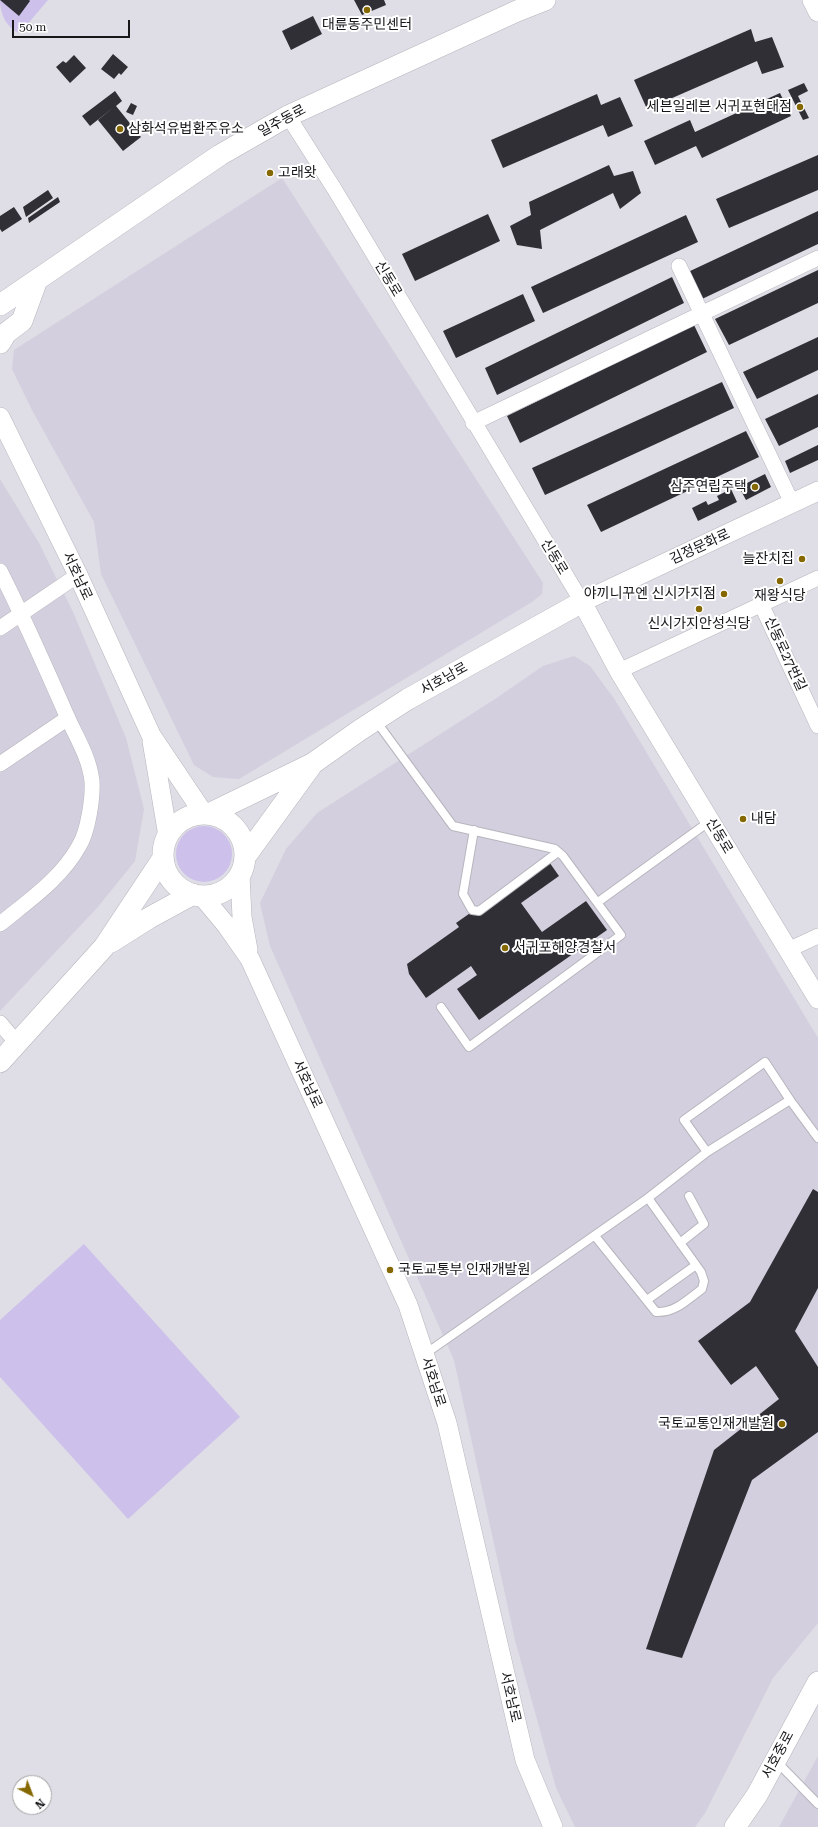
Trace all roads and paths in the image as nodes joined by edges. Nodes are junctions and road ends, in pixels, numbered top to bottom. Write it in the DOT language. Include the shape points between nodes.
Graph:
graph roads {
  1 [pos="545,0"];
  2 [pos="812,0"];
  3 [pos="515,6"];
  4 [pos="818,12"];
  5 [pos="288,116"];
  6 [pos="818,258"];
  7 [pos="679,266"];
  8 [pos="37,280"];
  9 [pos="0,305"];
  10 [pos="702,313"];
  11 [pos="0,343"];
  12 [pos="0,417"];
  13 [pos="473,423"];
  14 [pos="818,491"];
  15 [pos="792,503"];
  16 [pos="0,571"];
  17 [pos="78,575"];
  18 [pos="818,578"];
  19 [pos="582,602"];
  20 [pos="761,604"];
  21 [pos="22,613"];
  22 [pos="0,628"];
  23 [pos="619,671"];
  24 [pos="68,718"];
  25 [pos="375,720"];
  26 [pos="818,726"];
  27 [pos="151,736"];
  28 [pos="0,764"];
  29 [pos="312,764"];
  30 [pos="207,814"];
  31 [pos="710,821"];
  32 [pos="474,830"];
  33 [pos="168,836"];
  34 [pos="558,852"];
  35 [pos="163,858"];
  36 [pos="243,866"];
  37 [pos="198,895"];
  38 [pos="598,902"];
  39 [pos="0,924"];
  40 [pos="818,936"];
  41 [pos="104,946"];
  42 [pos="788,950"];
  43 [pos="250,959"];
  44 [pos="818,999"];
  45 [pos="441,1007"];
  46 [pos="0,1022"];
  47 [pos="16,1042"];
  48 [pos="0,1062"];
  49 [pos="790,1100"];
  50 [pos="818,1138"];
  51 [pos="707,1152"];
  52 [pos="689,1196"];
  53 [pos="648,1198"];
  54 [pos="595,1236"];
  55 [pos="680,1243"];
  56 [pos="696,1265"];
  57 [pos="647,1300"];
  58 [pos="424,1354"];
  59 [pos="818,1682"];
  60 [pos="776,1760"];
  61 [pos="818,1804"];
  62 [pos="554,1827"];
  63 [pos="735,1827"];
  1 -- 3 [label="main road, 일주동로"];
  2 -- 4 [label="street"];
  3 -- 5 [label="main road, 일주동로"];
  5 -- 8 [label="main road, 일주동로" via="220,155"];
  5 -- 13 [label="street, 신동로" via="335,190"];
  6 -- 10 [label="street"];
  7 -- 10 [label="street"];
  8 -- 9 [label="main road, 일주동로"];
  8 -- 11 [label="main road" via="22,321 6,332"];
  10 -- 13 [label="street"];
  10 -- 15 [label="street"];
  12 -- 17 [label="street, 서호남로"];
  13 -- 19 [label="street, 신동로"];
  14 -- 15 [label="street, 김정문화로"];
  15 -- 19 [label="street, 김정문화로"];
  16 -- 21 [label="street"];
  17 -- 21 [label="street"];
  17 -- 27 [label="street, 서호남로"];
  18 -- 20 [label="street, 신동로27번길"];
  19 -- 23 [label="street, 신동로"];
  19 -- 25 [label="main road, 서호남로"];
  20 -- 23 [label="street, 신동로27번길"];
  20 -- 26 [label="street, 신동로27번길"];
  21 -- 22 [label="street"];
  21 -- 24 [label="street"];
  23 -- 31 [label="street, 신동로"];
  24 -- 28 [label="street"];
  24 -- 39 [label="street" via="86,755 92,782 89,814 80,846 58,876"];
  25 -- 29 [label="main road, 서호남로"];
  25 -- 32 [label="lane" via="453,826"];
  27 -- 30 [label="street"];
  27 -- 33 [label="street"];
  29 -- 30 [label="main road"];
  29 -- 36 [label="main road"];
  30 -- 33 [label="main road" via="183,820"];
  30 -- 36 [label="main road" via="222,817 236,828 243,840"];
  31 -- 38 [label="lane"];
  31 -- 42 [label="street, 신동로"];
  32 -- 34 [label="lane" via="555,849"];
  32 -- 34 [label="lane" via="463,894 472,910 479,911"];
  33 -- 35 [label="main road"];
  34 -- 38 [label="lane"];
  35 -- 37 [label="main road" via="174,883 185,891"];
  35 -- 41 [label="main road"];
  36 -- 37 [label="main road" via="231,886 224,891"];
  36 -- 43 [label="street" via="242,917"];
  37 -- 41 [label="main road" via="149,918"];
  37 -- 43 [label="street" via="228,926"];
  38 -- 45 [label="lane" via="621,935 469,1047"];
  40 -- 42 [label="street"];
  41 -- 47 [label="main road"];
  42 -- 44 [label="street, 신동로"];
  43 -- 58 [label="street, 서호남로" via="408,1305"];
  46 -- 47 [label="street"];
  47 -- 48 [label="main road"];
  49 -- 50 [label="lane"];
  49 -- 51 [label="lane"];
  49 -- 51 [label="lane" via="765,1062 684,1120"];
  51 -- 53 [label="lane"];
  52 -- 55 [label="lane" via="704,1224"];
  53 -- 54 [label="lane"];
  53 -- 55 [label="lane"];
  54 -- 57 [label="lane"];
  54 -- 58 [label="lane"];
  55 -- 56 [label="lane"];
  56 -- 57 [label="lane"];
  56 -- 57 [label="lane" via="704,1281 702,1289 676,1308 656,1312"];
  58 -- 62 [label="street, 서호남로" via="447,1423 525,1760"];
  59 -- 60 [label="main road, 서호중로"];
  60 -- 61 [label="lane"];
  60 -- 63 [label="main road, 서호중로" via="757,1795"];
}
